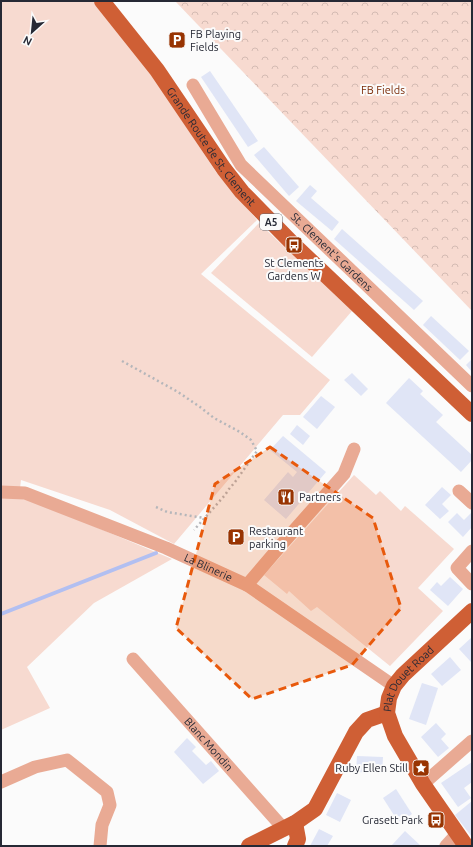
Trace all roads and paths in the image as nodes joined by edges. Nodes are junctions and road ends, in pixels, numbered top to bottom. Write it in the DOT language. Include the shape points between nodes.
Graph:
graph roads {
  1 [pos="102,1"];
  2 [pos="193,85"];
  3 [pos="342,262"];
  4 [pos="328,277"];
  5 [pos="122,361"];
  6 [pos="472,386"];
  7 [pos="472,390"];
  8 [pos="460,402"];
  9 [pos="472,414"];
  10 [pos="354,449"];
  11 [pos="460,491"];
  12 [pos="1,492"];
  13 [pos="472,504"];
  14 [pos="156,507"];
  15 [pos="205,518"];
  16 [pos="194,530"];
  17 [pos="472,551"];
  18 [pos="472,584"];
  19 [pos="247,585"];
  20 [pos="472,611"];
  21 [pos="133,659"];
  22 [pos="394,686"];
  23 [pos="387,713"];
  24 [pos="472,741"];
  25 [pos="1,782"];
  26 [pos="423,784"];
  27 [pos="289,826"];
  28 [pos="462,840"];
  29 [pos="100,846"];
  30 [pos="249,846"];
  31 [pos="295,846"];
  32 [pos="446,846"];
  1 -- 4 [label="main road, Grande Route de St. Clement / A5" via="157,70 242,192"];
  2 -- 3 [label="street, St. Clement's Gardens" via="241,165"];
  3 -- 4 [label="street"];
  3 -- 6 [label="street, St. Clement's Gardens"];
  4 -- 8 [label="main road, Grande Route de St. Clement / A5"];
  5 -- 15 [label="path" via="178,392 214,418 240,432 251,440 257,451 226,495"];
  7 -- 8 [label="street"];
  8 -- 9 [label="main road, Grande Route de St. Clement / A5"];
  10 -- 19 [label="street" via="344,474"];
  11 -- 13 [label="street"];
  12 -- 19 [label="street, La Blinerie" via="25,493 166,548"];
  14 -- 15 [label="path" via="167,512"];
  15 -- 16 [label="path"];
  17 -- 18 [label="street" via="457,568"];
  19 -- 22 [label="street, La Blinerie"];
  20 -- 22 [label="main road, Plat Douet Road" via="403,674"];
  21 -- 27 [label="street, Blanc Mondin"];
  22 -- 23 [label="main road, Plat Douet Road"];
  23 -- 26 [label="main road" via="395,736"];
  23 -- 27 [label="main road, Plat Douet Road" via="367,720 356,732 315,809"];
  24 -- 26 [label="street"];
  25 -- 29 [label="street" via="35,767 67,760 107,792 110,805 102,825"];
  26 -- 28 [label="main road"];
  27 -- 30 [label="main road, Plat Douet Road"];
  27 -- 31 [label="main road" via="298,839"];
  28 -- 32 [label="street"];
}
